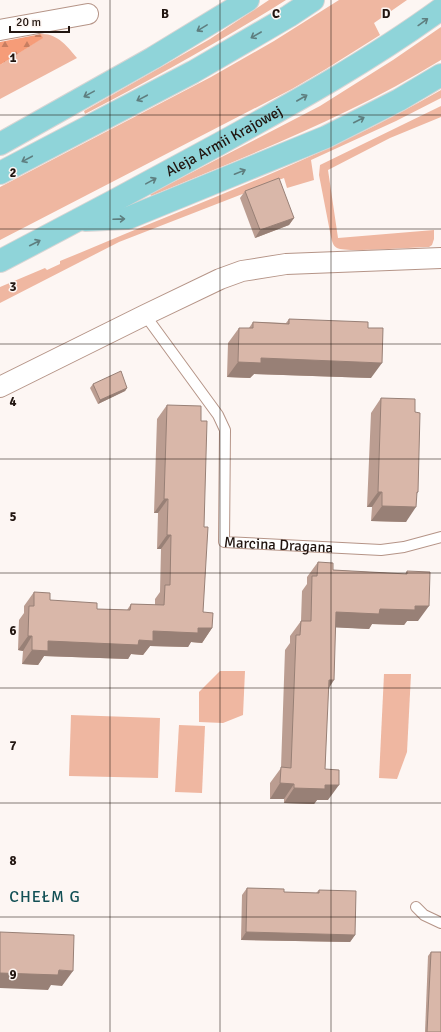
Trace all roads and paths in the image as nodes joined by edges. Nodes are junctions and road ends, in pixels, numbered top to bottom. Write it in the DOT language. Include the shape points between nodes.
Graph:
graph roads {
  1 [pos="248,0"];
  2 [pos="313,0"];
  3 [pos="441,9"];
  4 [pos="88,14"];
  5 [pos="0,30"];
  6 [pos="441,75"];
  7 [pos="0,144"];
  8 [pos="0,173"];
  9 [pos="80,220"];
  10 [pos="441,258"];
  11 [pos="0,261"];
  12 [pos="145,315"];
  13 [pos="0,387"];
  14 [pos="441,537"];
  15 [pos="416,907"];
  16 [pos="441,923"];
  1 -- 7 [label="main road, one-way" via="154,58"];
  2 -- 8 [label="main road, one-way" via="192,72"];
  9 -- 3 [label="main road, Aleja Armii Krajowej, one-way" via="344,74 405,36"];
  4 -- 5 [label="street"];
  9 -- 6 [label="main road, one-way" via="128,218 326,137 399,100"];
  11 -- 9 [label="main road, Aleja Armii Krajowej, one-way"];
  10 -- 12 [label="street" via="286,264 242,271"];
  12 -- 13 [label="street"];
  12 -- 14 [label="lane, Marcina Dragana" via="218,415 225,430 224,542 381,550"];
  15 -- 16 [label="lane" via="424,915"];
}
